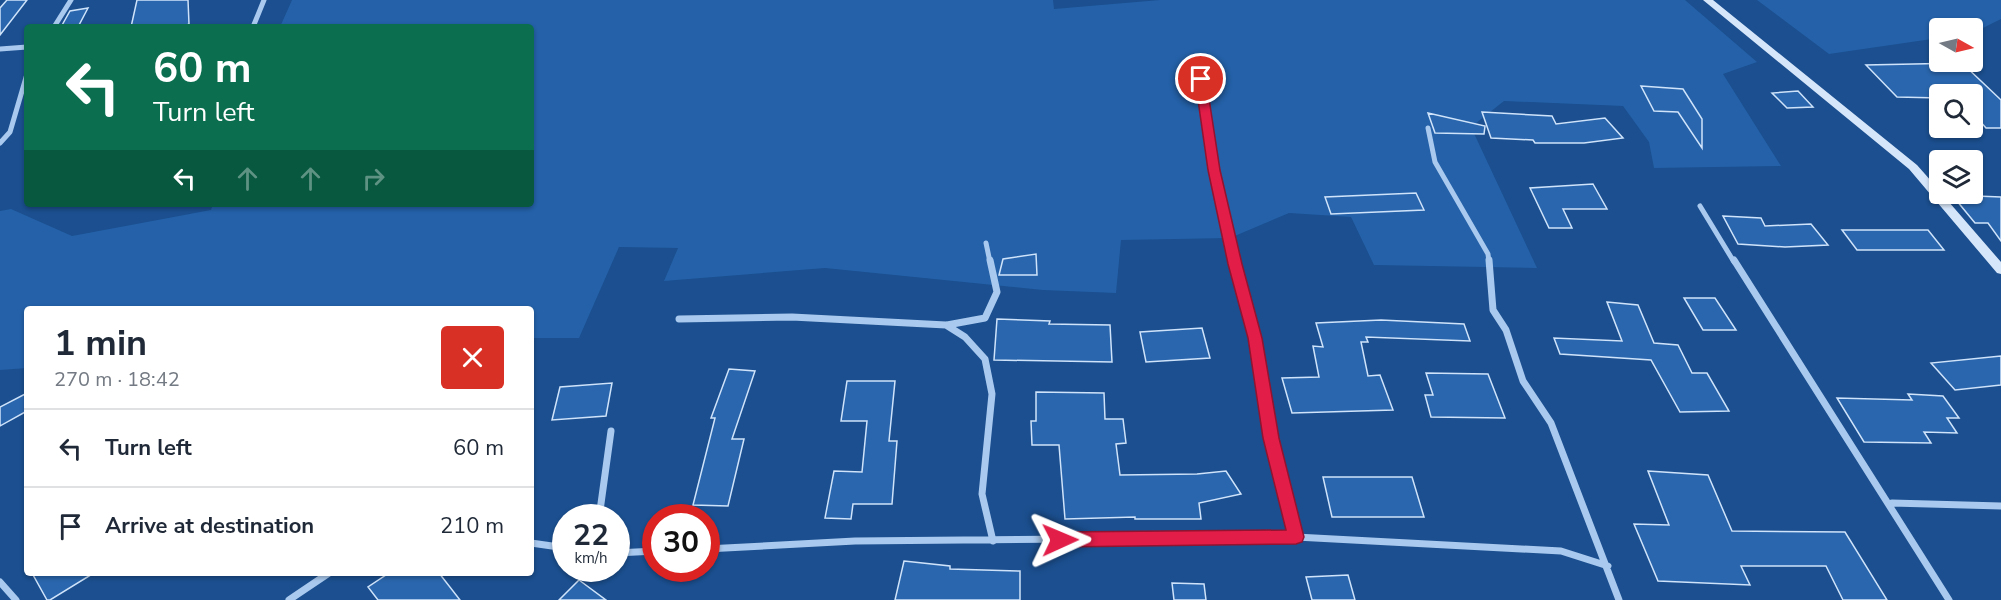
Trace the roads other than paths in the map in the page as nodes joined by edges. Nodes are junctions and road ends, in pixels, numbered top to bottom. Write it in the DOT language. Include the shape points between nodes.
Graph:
graph roads {
  1 [pos="71,0"];
  2 [pos="264,0"];
  3 [pos="1707,0"];
  4 [pos="56,24"];
  5 [pos="254,24"];
  6 [pos="24,47"];
  7 [pos="0,49"];
  8 [pos="1201,79"];
  9 [pos="24,84"];
  10 [pos="1428,128"];
  11 [pos="0,143"];
  12 [pos="1700,206"];
  13 [pos="986,243"];
  14 [pos="2001,270"];
  15 [pos="679,319"];
  16 [pos="946,325"];
  17 [pos="611,431"];
  18 [pos="1892,503"];
  19 [pos="601,504"];
  20 [pos="2001,506"];
  21 [pos="1296,537"];
  22 [pos="993,541"];
  23 [pos="534,543"];
  24 [pos="552,546"];
  25 [pos="720,548"];
  26 [pos="1608,566"];
  27 [pos="325,576"];
  28 [pos="0,582"];
  29 [pos="15,600"];
  30 [pos="289,600"];
  31 [pos="1618,600"];
  32 [pos="1949,600"];
  1 -- 4 [label="street"];
  2 -- 5 [label="street"];
  3 -- 14 [label="street" via="1913,167"];
  6 -- 7 [label="street"];
  8 -- 21 [label="street" via="1214,170 1255,338 1271,438"];
  9 -- 11 [label="street" via="10,132"];
  10 -- 26 [label="street" via="1435,162 1488,254 1493,310 1506,330 1523,381 1551,423"];
  12 -- 18 [label="street"];
  13 -- 16 [label="street" via="997,292 985,318"];
  15 -- 16 [label="street" via="792,317"];
  16 -- 22 [label="street" via="965,337 985,359 992,394 982,494"];
  17 -- 19 [label="street"];
  18 -- 20 [label="street"];
  18 -- 32 [label="street"];
  21 -- 22 [label="street"];
  21 -- 26 [label="street" via="1561,551"];
  22 -- 25 [label="street" via="855,541"];
  23 -- 24 [label="street"];
  26 -- 31 [label="street"];
  27 -- 30 [label="street"];
  28 -- 29 [label="street"];
}
